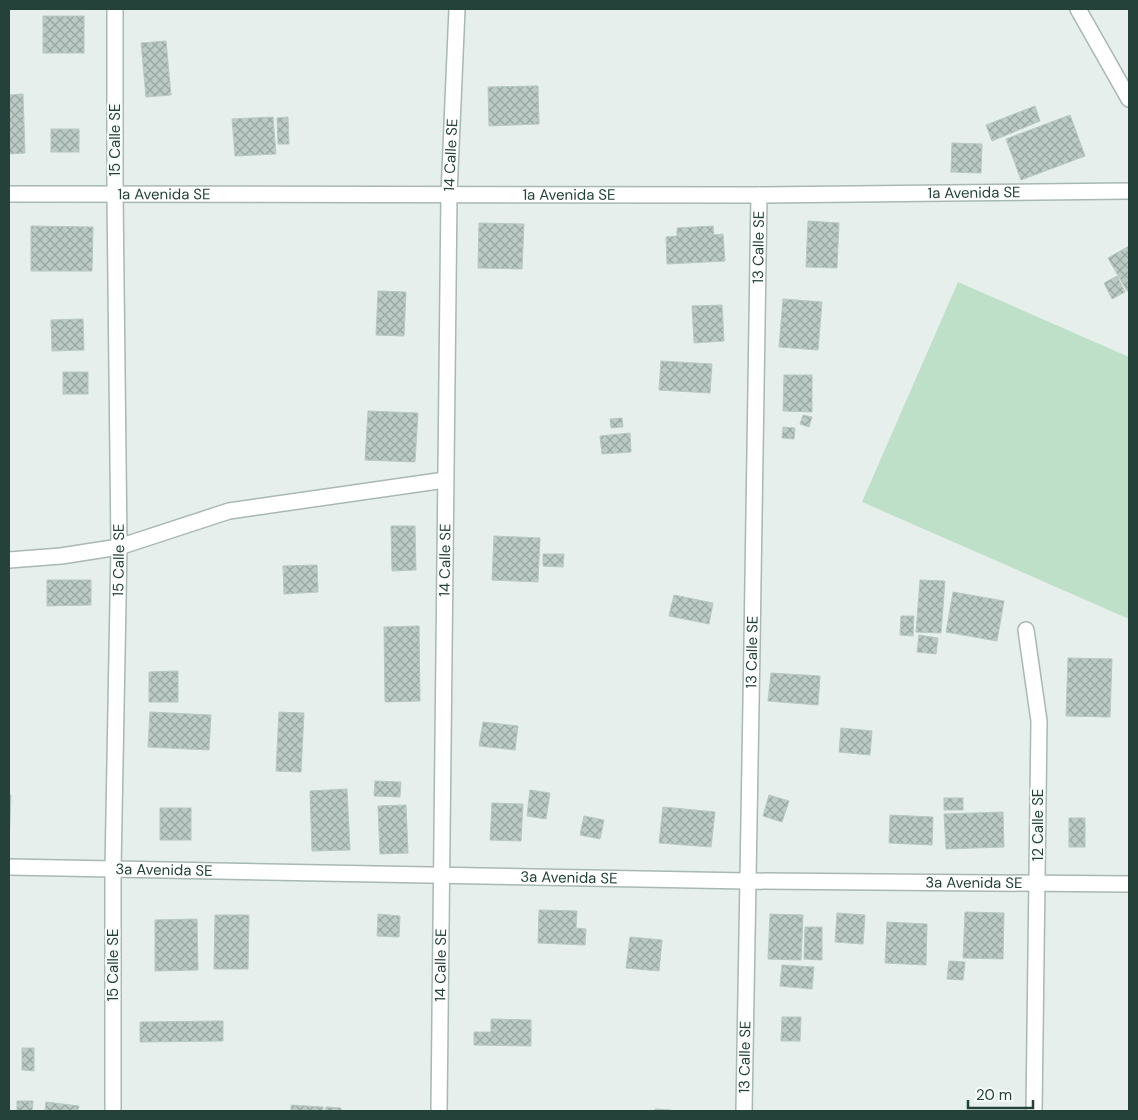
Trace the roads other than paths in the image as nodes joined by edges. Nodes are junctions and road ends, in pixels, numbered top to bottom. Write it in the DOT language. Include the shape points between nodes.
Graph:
graph roads {
  1 [pos="115,9"];
  2 [pos="457,9"];
  3 [pos="1078,9"];
  4 [pos="1129,98"];
  5 [pos="1129,191"];
  6 [pos="9,194"];
  7 [pos="115,194"];
  8 [pos="449,194"];
  9 [pos="759,195"];
  10 [pos="445,480"];
  11 [pos="119,547"];
  12 [pos="9,560"];
  13 [pos="1026,630"];
  14 [pos="9,867"];
  15 [pos="113,869"];
  16 [pos="441,875"];
  17 [pos="747,881"];
  18 [pos="1038,884"];
  19 [pos="1129,884"];
  20 [pos="113,1111"];
  21 [pos="439,1111"];
  22 [pos="744,1111"];
  23 [pos="1034,1111"];
  1 -- 7 [label="street, 15 Calle SE"];
  2 -- 8 [label="street, 14 Calle SE"];
  3 -- 4 [label="street"];
  5 -- 9 [label="street, 1a Avenida SE"];
  6 -- 7 [label="street, 1a Avenida SE"];
  7 -- 8 [label="street, 1a Avenida SE"];
  7 -- 11 [label="street, 15 Calle SE"];
  8 -- 9 [label="street, 1a Avenida SE"];
  8 -- 10 [label="street, 14 Calle SE"];
  9 -- 17 [label="street, 13 Calle SE" via="757,464"];
  10 -- 11 [label="street" via="229,510"];
  10 -- 16 [label="street, 14 Calle SE"];
  11 -- 12 [label="street"];
  11 -- 15 [label="street, 15 Calle SE"];
  13 -- 18 [label="street, 12 Calle SE" via="1039,721"];
  14 -- 15 [label="street, 3a Avenida SE"];
  15 -- 16 [label="street, 3a Avenida SE"];
  15 -- 20 [label="street, 15 Calle SE"];
  16 -- 17 [label="street, 3a Avenida SE"];
  16 -- 21 [label="street, 14 Calle SE"];
  17 -- 18 [label="street, 3a Avenida SE"];
  17 -- 22 [label="street, 13 Calle SE"];
  18 -- 19 [label="street, 3a Avenida SE"];
  18 -- 23 [label="street, 12 Calle SE"];
}
